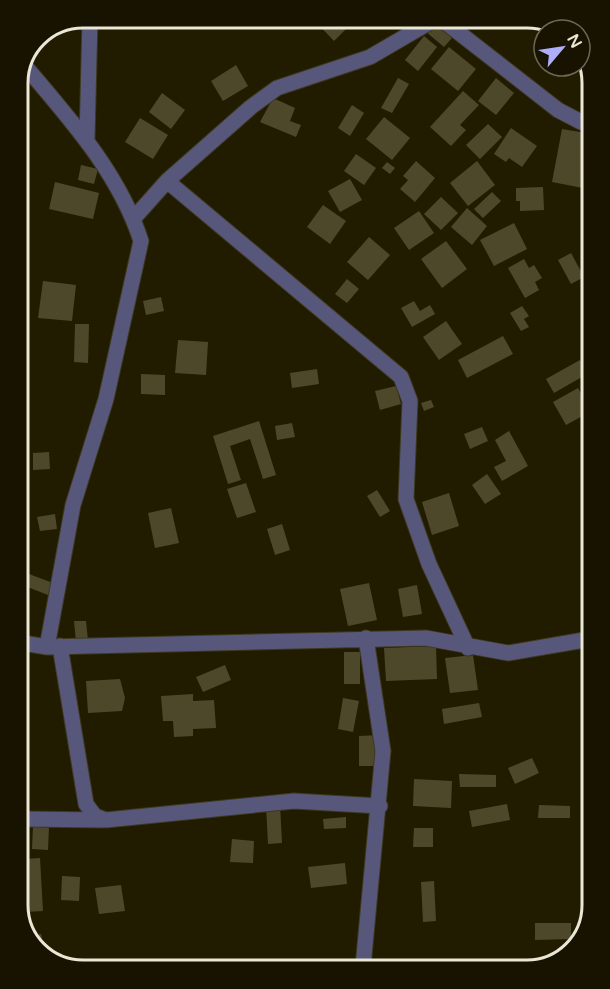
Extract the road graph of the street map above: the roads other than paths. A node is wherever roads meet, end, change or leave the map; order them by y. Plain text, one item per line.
1 (90, 28) edge
2 (420, 29) edge
3 (453, 29) edge
4 (30, 73) edge
5 (582, 121) edge
6 (87, 139) junction
7 (167, 181) junction
8 (134, 218) junction
9 (366, 638) junction
10 (582, 640) edge
11 (28, 644) edge
12 (54, 647) junction
13 (468, 648) junction
14 (380, 806) junction
15 (28, 819) edge
16 (106, 820) junction
17 (364, 960) edge

1 - 6 street
2 - 7 street
3 - 5 street
4 - 6 street
6 - 8 street
7 - 8 street
7 - 13 street
8 - 12 street
9 - 12 street
9 - 13 street
9 - 14 street
10 - 13 street
11 - 12 street
12 - 16 street
14 - 16 street
14 - 17 street
15 - 16 street

